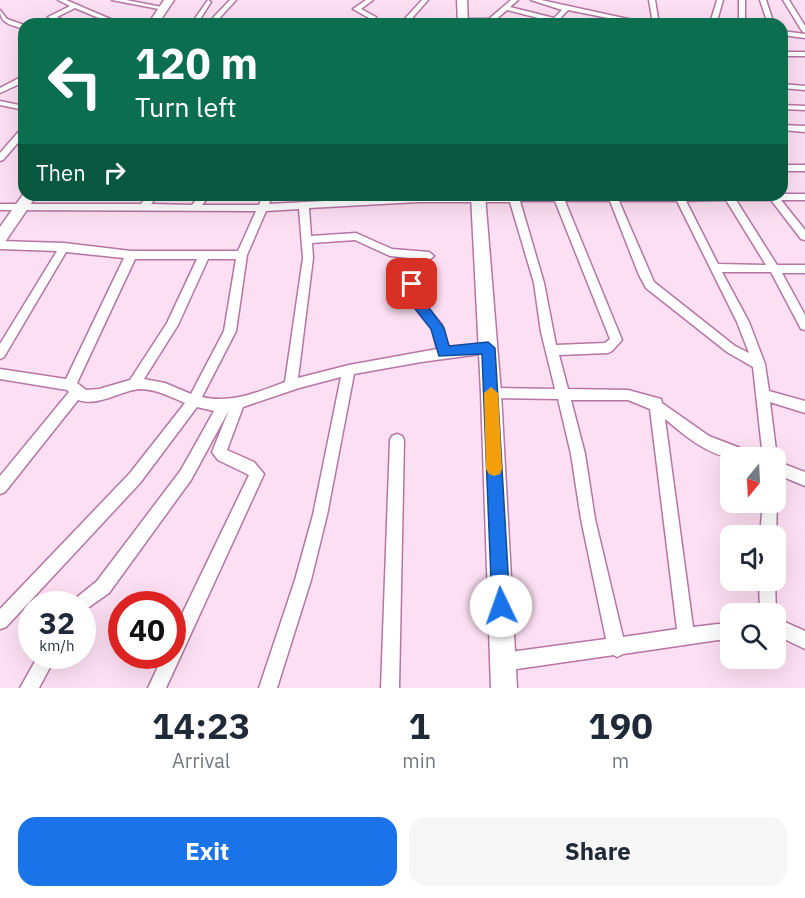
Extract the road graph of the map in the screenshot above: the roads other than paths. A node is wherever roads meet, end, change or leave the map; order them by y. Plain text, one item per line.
1 (62, 0) edge
2 (115, 0) edge
3 (233, 0) edge
4 (370, 0) edge
5 (425, 0) edge
6 (462, 0) edge
7 (514, 0) edge
8 (534, 0) edge
9 (569, 0) edge
10 (652, 0) edge
11 (720, 0) edge
12 (742, 0) edge
13 (763, 0) edge
14 (786, 0) edge
15 (208, 2) dead end
16 (166, 4) edge
17 (75, 6) junction
18 (563, 7) junction
19 (505, 8) junction
20 (0, 12) edge
21 (54, 18) edge
22 (104, 18) edge
23 (157, 18) edge
24 (198, 18) edge
25 (216, 18) edge
26 (372, 18) edge
27 (408, 18) edge
28 (463, 18) edge
29 (494, 18) edge
30 (539, 18) edge
31 (556, 18) edge
32 (618, 18) edge
33 (655, 18) edge
34 (715, 18) edge
35 (742, 18) edge
36 (769, 18) edge
37 (18, 25) edge
38 (805, 31) edge
39 (788, 34) edge
40 (805, 36) edge
41 (788, 54) edge
42 (805, 54) edge
43 (18, 82) edge
44 (788, 87) edge
45 (805, 88) edge
46 (0, 91) edge
47 (0, 104) edge
48 (18, 107) edge
49 (788, 107) edge
50 (805, 108) edge
51 (788, 128) edge
52 (805, 129) edge
53 (18, 138) edge
54 (0, 158) edge
55 (788, 168) edge
56 (805, 168) edge
57 (788, 197) edge
58 (805, 197) edge
59 (23, 201) edge
60 (26, 201) edge
61 (37, 201) edge
62 (91, 201) edge
63 (148, 201) edge
64 (200, 201) edge
65 (264, 201) edge
66 (326, 201) edge
67 (479, 201) edge
68 (515, 201) edge
69 (560, 201) edge
70 (615, 201) edge
71 (687, 201) edge
72 (732, 201) edge
73 (777, 201) edge
74 (304, 204) junction
75 (88, 206) junction
76 (0, 207) edge
77 (143, 208) junction
78 (194, 208) junction
79 (260, 208) junction
80 (805, 237) edge
81 (0, 238) edge
82 (309, 240) junction
83 (0, 245) edge
84 (64, 247) junction
85 (131, 255) junction
86 (242, 255) junction
87 (429, 256) dead end
88 (203, 257) junction
89 (715, 268) junction
90 (805, 269) edge
91 (775, 270) junction
92 (412, 284) dead end
93 (805, 326) edge
94 (488, 348) junction
95 (551, 350) junction
96 (444, 352) junction
97 (0, 354) edge
98 (759, 364) junction
99 (349, 370) junction
100 (0, 374) edge
101 (134, 384) junction
102 (291, 385) junction
103 (73, 389) junction
104 (491, 393) junction
105 (562, 394) junction
106 (763, 395) junction
107 (193, 403) junction
108 (656, 403) junction
109 (231, 404) junction
110 (805, 407) edge
111 (397, 440) dead end
112 (722, 447) edge
113 (769, 447) edge
114 (786, 472) edge
115 (805, 479) edge
116 (0, 487) edge
117 (96, 593) edge
118 (0, 621) edge
119 (186, 625) edge
120 (786, 631) edge
121 (720, 634) edge
122 (686, 637) junction
123 (805, 640) edge
124 (616, 648) junction
125 (503, 662) junction
126 (39, 669) edge
127 (166, 669) edge
128 (29, 688) edge
129 (157, 688) edge
130 (268, 688) edge
131 (390, 688) edge
132 (504, 688) edge

1 - 17 street
2 - 16 street
3 - 25 street
4 - 26 street
5 - 27 street
6 - 28 street
7 - 19 street
8 - 18 street
9 - 18 street
10 - 33 street
11 - 34 street
12 - 35 street
13 - 36 street
14 - 38 street
15 - 24 street
16 - 23 street
17 - 21 street
17 - 22 street
18 - 31 street
18 - 32 street
19 - 29 street
19 - 30 street
20 - 37 street
39 - 40 street
41 - 42 street
43 - 46 street
44 - 45 street
47 - 48 street
49 - 50 street
51 - 52 street
53 - 54 street
55 - 56 street
57 - 58 street
59 - 76 street
60 - 81 street
61 - 75 street
62 - 75 street
63 - 77 street
64 - 78 street
65 - 79 street
66 - 74 street
67 - 94 street
68 - 95 street
69 - 95 street
70 - 98 street
71 - 89 street
72 - 91 street
73 - 80 street
74 - 79 street
74 - 82 street
75 - 77 street
77 - 78 street
78 - 79 street
79 - 86 street
82 - 87 street
82 - 102 street
83 - 84 street
84 - 85 street
84 - 97 street
85 - 88 street
85 - 103 street
86 - 88 street
86 - 107 street
88 - 101 street
89 - 91 street
89 - 98 street
90 - 91 street
91 - 93 street
92 - 96 street
94 - 96 street
94 - 104 street
95 - 105 street
96 - 99 street
98 - 106 street
99 - 102 street
99 - 130 street
100 - 103 street
101 - 103 street
101 - 107 street
102 - 109 street
103 - 116 street
104 - 105 street
104 - 125 street
105 - 108 street
105 - 124 street
106 - 110 street
106 - 113 street
107 - 109 street
107 - 118 street
108 - 112 street
108 - 122 street
109 - 117 street
109 - 119 street
111 - 131 street
114 - 115 street
120 - 123 street
121 - 122 street
122 - 124 street
124 - 125 street
125 - 132 street
126 - 128 street
127 - 129 street

